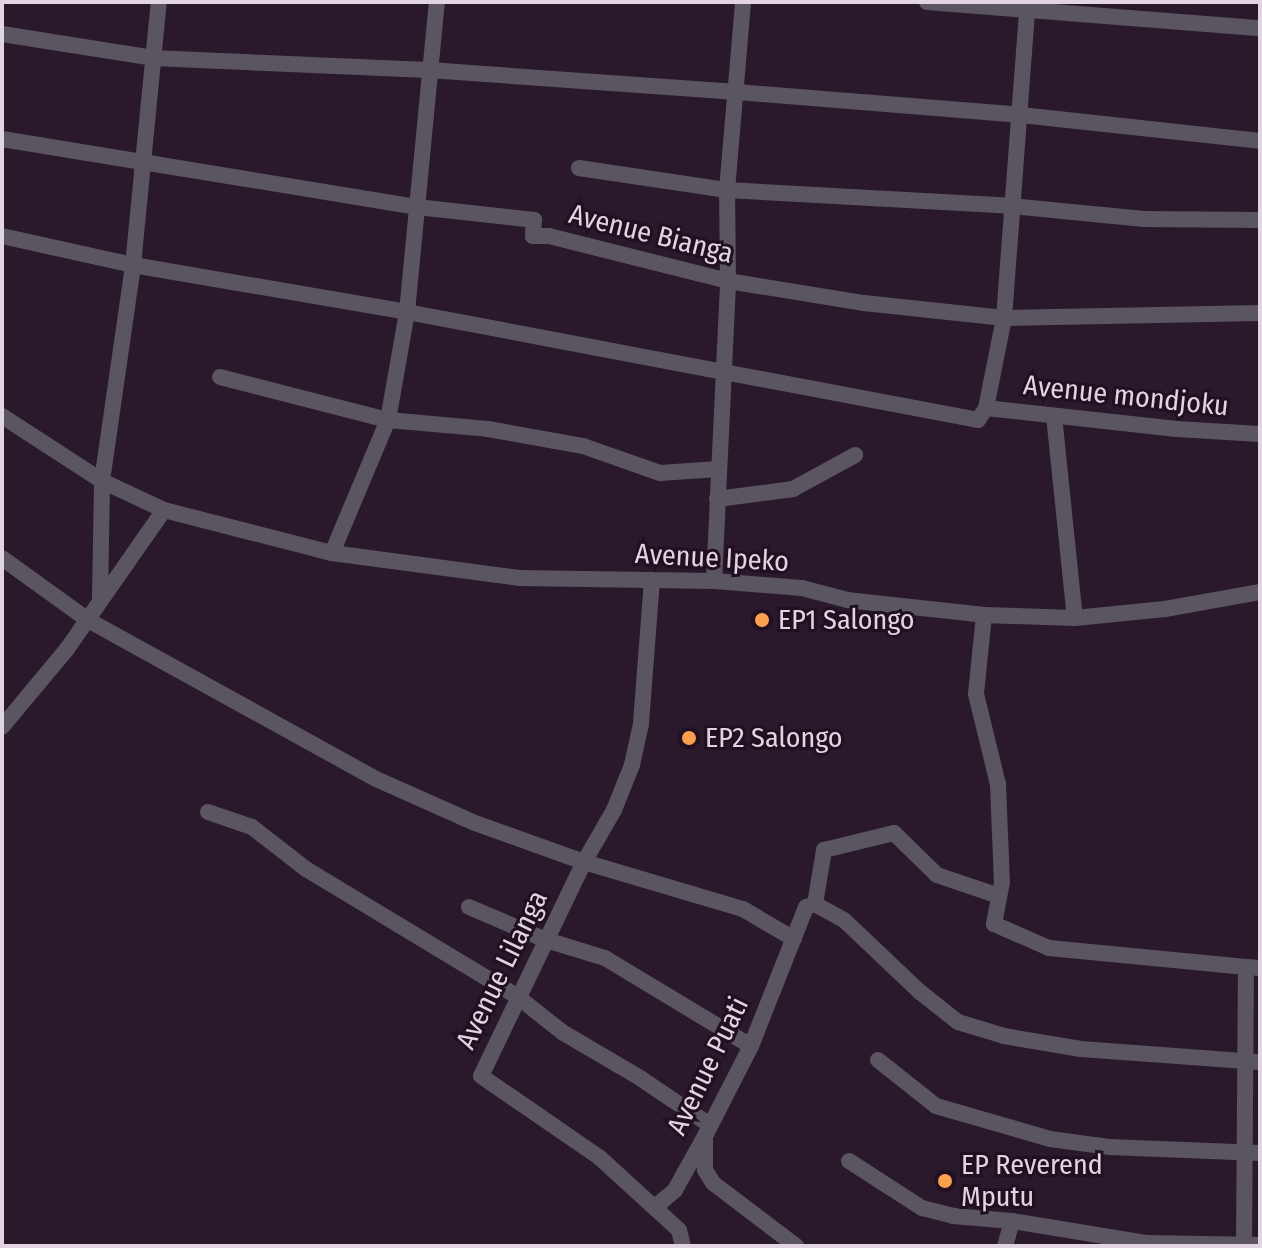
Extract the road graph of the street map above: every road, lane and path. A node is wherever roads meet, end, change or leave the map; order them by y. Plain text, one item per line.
1 (159, 2) edge
2 (437, 2) edge
3 (743, 2) edge
4 (927, 2) edge
5 (1027, 5) edge
6 (1260, 28) edge
7 (2, 34) edge
8 (153, 58) junction
9 (429, 70) junction
10 (737, 92) junction
11 (1021, 115) junction
12 (2, 139) edge
13 (1260, 141) edge
14 (144, 164) junction
15 (579, 168) dead end
16 (727, 190) junction
17 (1011, 206) junction
18 (417, 207) junction
19 (1260, 220) edge
20 (2, 236) edge
21 (133, 265) junction
22 (728, 281) junction
23 (407, 312) junction
24 (1260, 313) edge
25 (1004, 318) junction
26 (723, 372) junction
27 (220, 377) dead end
28 (986, 408) junction
29 (2, 416) edge
30 (1054, 416) junction
31 (388, 420) junction
32 (1260, 434) edge
33 (855, 455) dead end
34 (719, 469) junction
35 (102, 481) junction
36 (717, 499) junction
37 (164, 510) junction
38 (332, 553) junction
39 (2, 558) edge
40 (652, 580) junction
41 (714, 581) junction
42 (1260, 592) edge
43 (100, 599) junction
44 (984, 615) junction
45 (1075, 618) junction
46 (88, 620) junction
47 (2, 727) edge
48 (208, 812) dead end
49 (584, 862) junction
50 (999, 896) junction
51 (815, 904) junction
52 (469, 907) dead end
53 (794, 939) junction
54 (546, 940) junction
55 (1253, 967) edge
56 (518, 997) junction
57 (751, 1046) junction
58 (878, 1060) dead end
59 (1252, 1062) edge
60 (708, 1130) junction
61 (1252, 1154) edge
62 (849, 1161) dead end
63 (655, 1207) junction
64 (1012, 1221) junction
65 (681, 1238) edge
66 (1063, 1239) edge
67 (1147, 1244) edge
68 (1260, 1245) edge
69 (669, 1246) edge
70 (796, 1246) edge
71 (1005, 1246) edge
72 (1244, 1246) edge

1 - 8 street
2 - 9 street
3 - 10 street
4 - 5 street
5 - 6 street
5 - 11 street
7 - 8 street
8 - 9 street
8 - 14 street
9 - 10 street
9 - 18 street
10 - 11 street
10 - 16 street
11 - 13 street
11 - 17 street
12 - 14 street, Avenue Bianga
14 - 18 street, Avenue Bianga
14 - 21 street
15 - 16 street
16 - 17 street
16 - 22 street
17 - 19 street
17 - 25 street
18 - 22 street, Avenue Bianga
18 - 23 street
20 - 21 street
21 - 23 street
21 - 35 street
22 - 25 street, Avenue Bianga
22 - 26 street
23 - 26 street
23 - 31 street
24 - 25 street, Avenue Bianga
25 - 28 street
26 - 28 street
26 - 34 street
27 - 31 street
28 - 30 street, Avenue mondjoku
29 - 35 street, Avenue Ipeko
30 - 32 street, Avenue mondjoku
30 - 45 street
31 - 34 street
31 - 38 street
33 - 36 street
34 - 36 street
35 - 37 street, Avenue Ipeko
35 - 43 street
36 - 41 street
37 - 38 street, Avenue Ipeko
37 - 43 street
38 - 40 street, Avenue Ipeko
39 - 46 street
40 - 41 street, Avenue Ipeko
40 - 49 street, Avenue Lilanga
41 - 44 street, Avenue Ipeko
42 - 45 street, Avenue Ipeko
43 - 46 street
44 - 45 street, Avenue Ipeko
44 - 50 street
46 - 47 street
46 - 49 street
48 - 56 street
49 - 53 street
49 - 54 street, Avenue Lilanga
50 - 51 street
50 - 55 street
51 - 53 street, Avenue Puati
51 - 59 street
52 - 54 street
53 - 57 street, Avenue Puati
54 - 56 street, Avenue Lilanga
54 - 57 street
55 - 59 street
56 - 60 street
56 - 63 street, Avenue Lilanga
57 - 60 street, Avenue Puati
58 - 61 street
59 - 61 street
60 - 63 street, Avenue Puati
60 - 70 street
61 - 72 street
62 - 64 street
63 - 65 street, Avenue Lilanga
64 - 66 street
64 - 71 street
65 - 69 street
66 - 67 street
67 - 72 street
68 - 72 street

